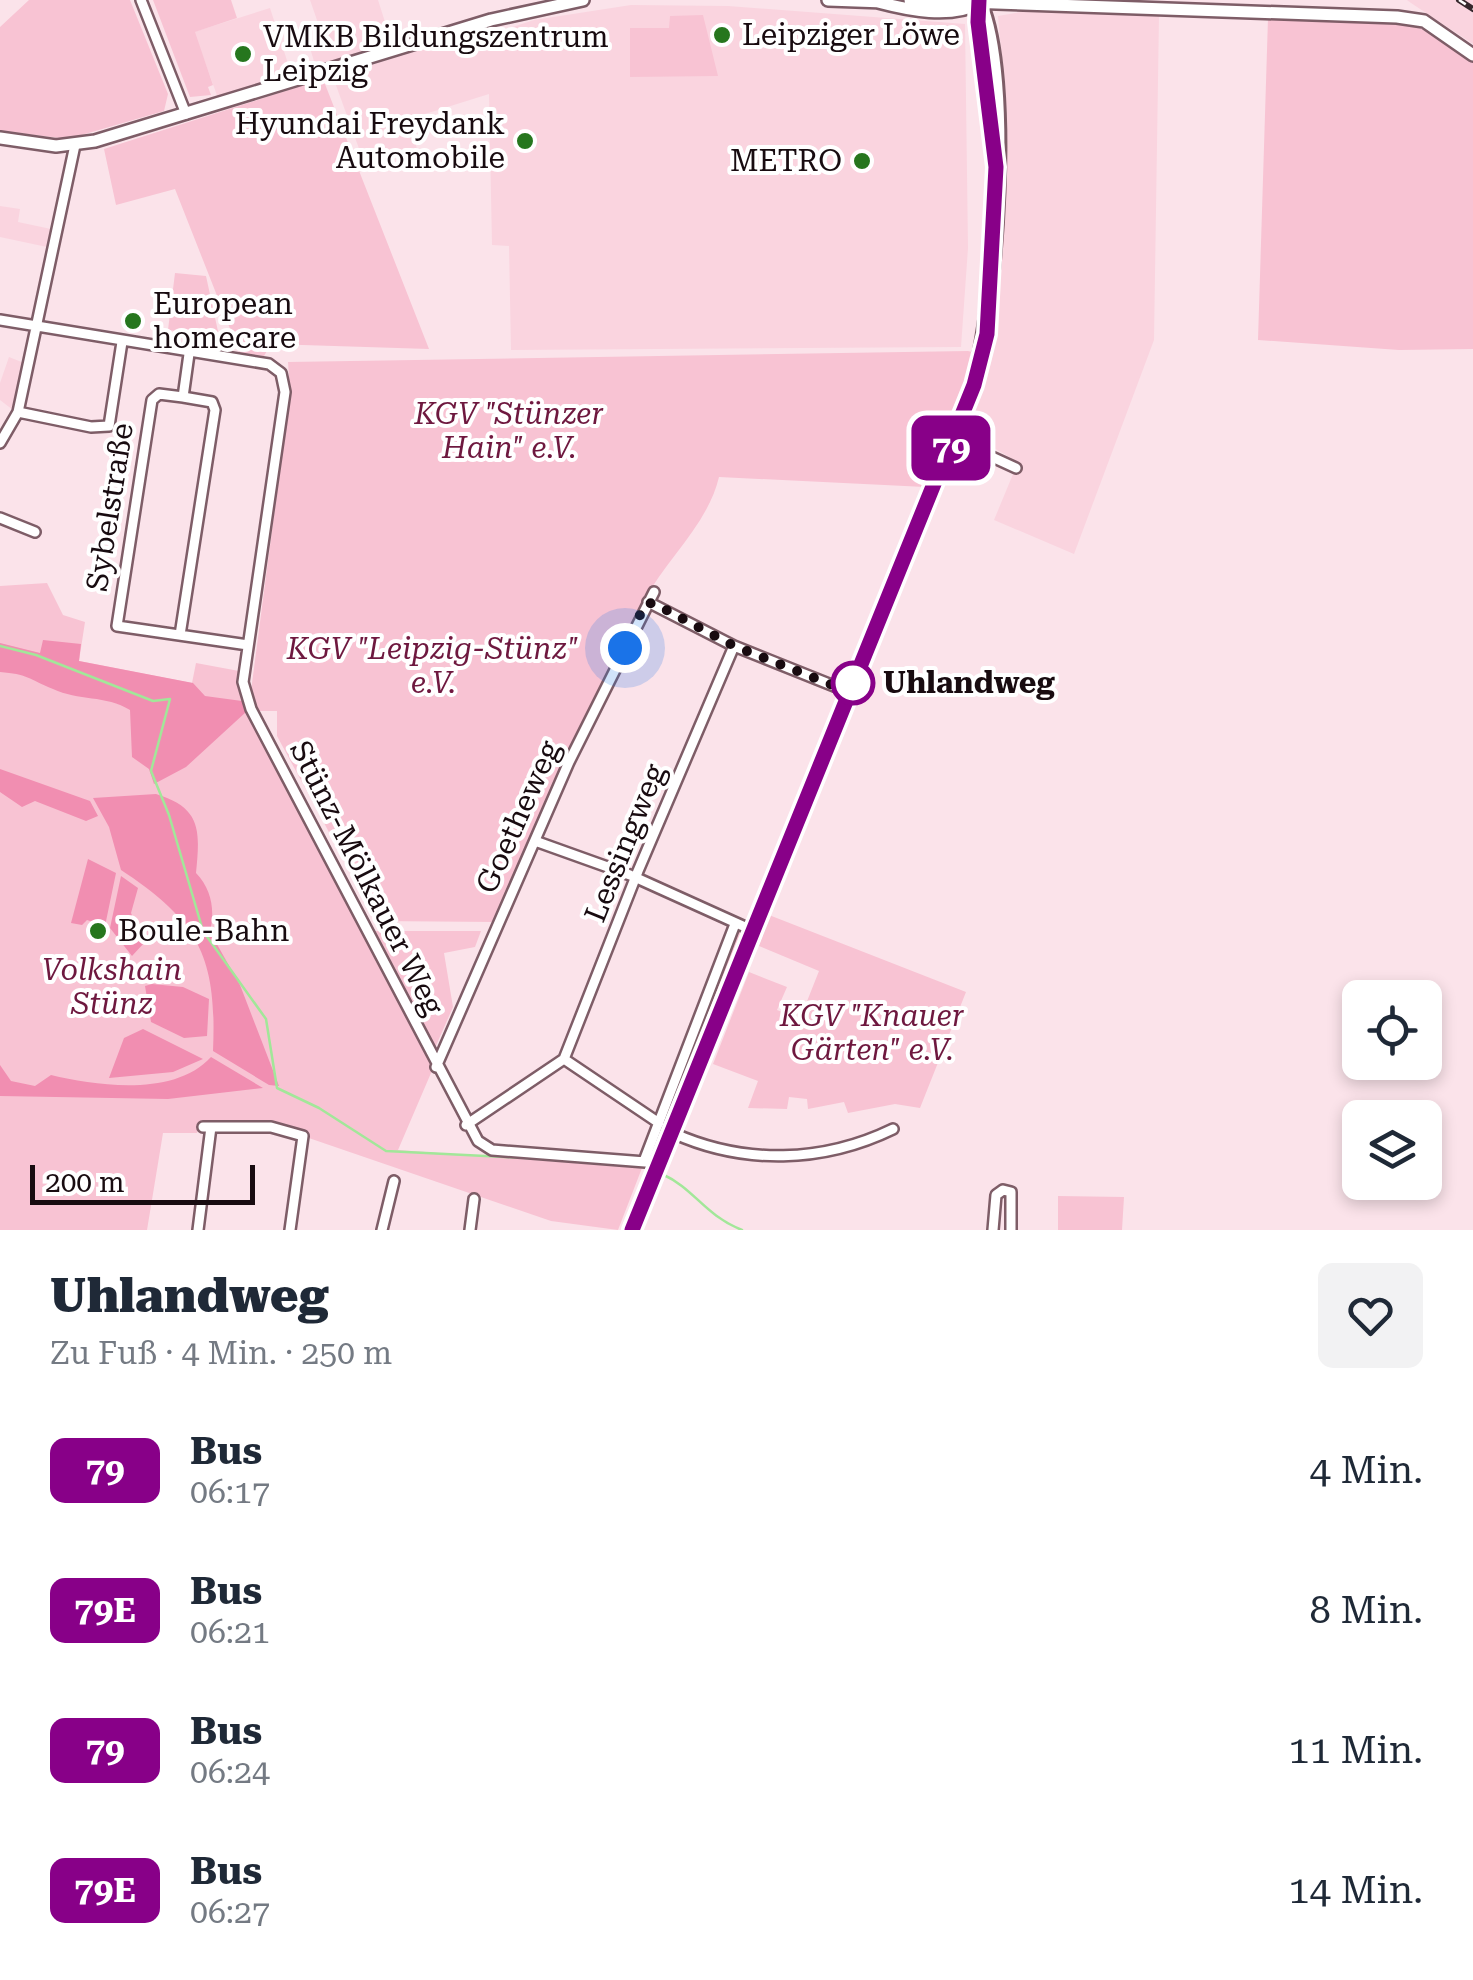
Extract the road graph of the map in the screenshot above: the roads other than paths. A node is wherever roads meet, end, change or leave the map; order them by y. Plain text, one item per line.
1 (141, 0) edge
2 (583, 0) edge
3 (828, 0) edge
4 (909, 0) edge
5 (878, 2) edge
6 (979, 2) edge
7 (1473, 55) edge
8 (186, 114) junction
9 (0, 138) edge
10 (75, 145) junction
11 (0, 320) edge
12 (36, 328) junction
13 (122, 342) junction
14 (189, 354) junction
15 (184, 397) junction
16 (18, 412) junction
17 (955, 440) junction
18 (0, 443) edge
19 (1016, 468) dead end
20 (0, 518) edge
21 (36, 532) dead end
22 (654, 592) dead end
23 (648, 602) junction
24 (180, 635) junction
25 (248, 644) junction
26 (734, 646) junction
27 (850, 692) junction
28 (535, 840) junction
29 (637, 880) junction
30 (736, 924) junction
31 (754, 931) junction
32 (564, 1059) junction
33 (436, 1068) junction
34 (660, 1124) junction
35 (466, 1125) junction
36 (893, 1129) dead end
37 (673, 1134) junction
38 (651, 1162) junction
39 (394, 1180) dead end
40 (474, 1199) dead end
41 (198, 1230) edge
42 (290, 1230) edge
43 (382, 1230) edge
44 (470, 1230) edge
45 (632, 1230) edge
46 (993, 1230) edge
47 (1011, 1230) edge

1 - 8 street
2 - 8 street
3 - 5 street
4 - 5 street
4 - 6 street
5 - 6 street
6 - 7 street
6 - 17 main road
8 - 10 street
9 - 10 street
10 - 12 street
11 - 12 street
12 - 13 street
12 - 16 street
13 - 14 street
13 - 16 street
14 - 15 street
14 - 25 street, Stünz-Mölkauer Weg
15 - 24 street
15 - 24 street, Sybelstraße
16 - 18 street
17 - 19 street
17 - 27 main road
20 - 21 street
22 - 23 street, Goetheweg
23 - 26 street
23 - 28 street, Goetheweg
24 - 25 street
25 - 33 street, Stünz-Mölkauer Weg
26 - 27 street
26 - 29 street, Lessingweg
27 - 31 main road
28 - 29 street
28 - 33 street, Goetheweg
29 - 30 street
29 - 32 street, Lessingweg
30 - 31 street
30 - 34 street
31 - 37 main road
32 - 34 street
32 - 35 street
33 - 35 street, Stünz-Mölkauer Weg
34 - 38 street
35 - 38 street
36 - 37 street
37 - 38 main road
38 - 45 main road
39 - 43 street
40 - 44 street
41 - 42 street
46 - 47 street

